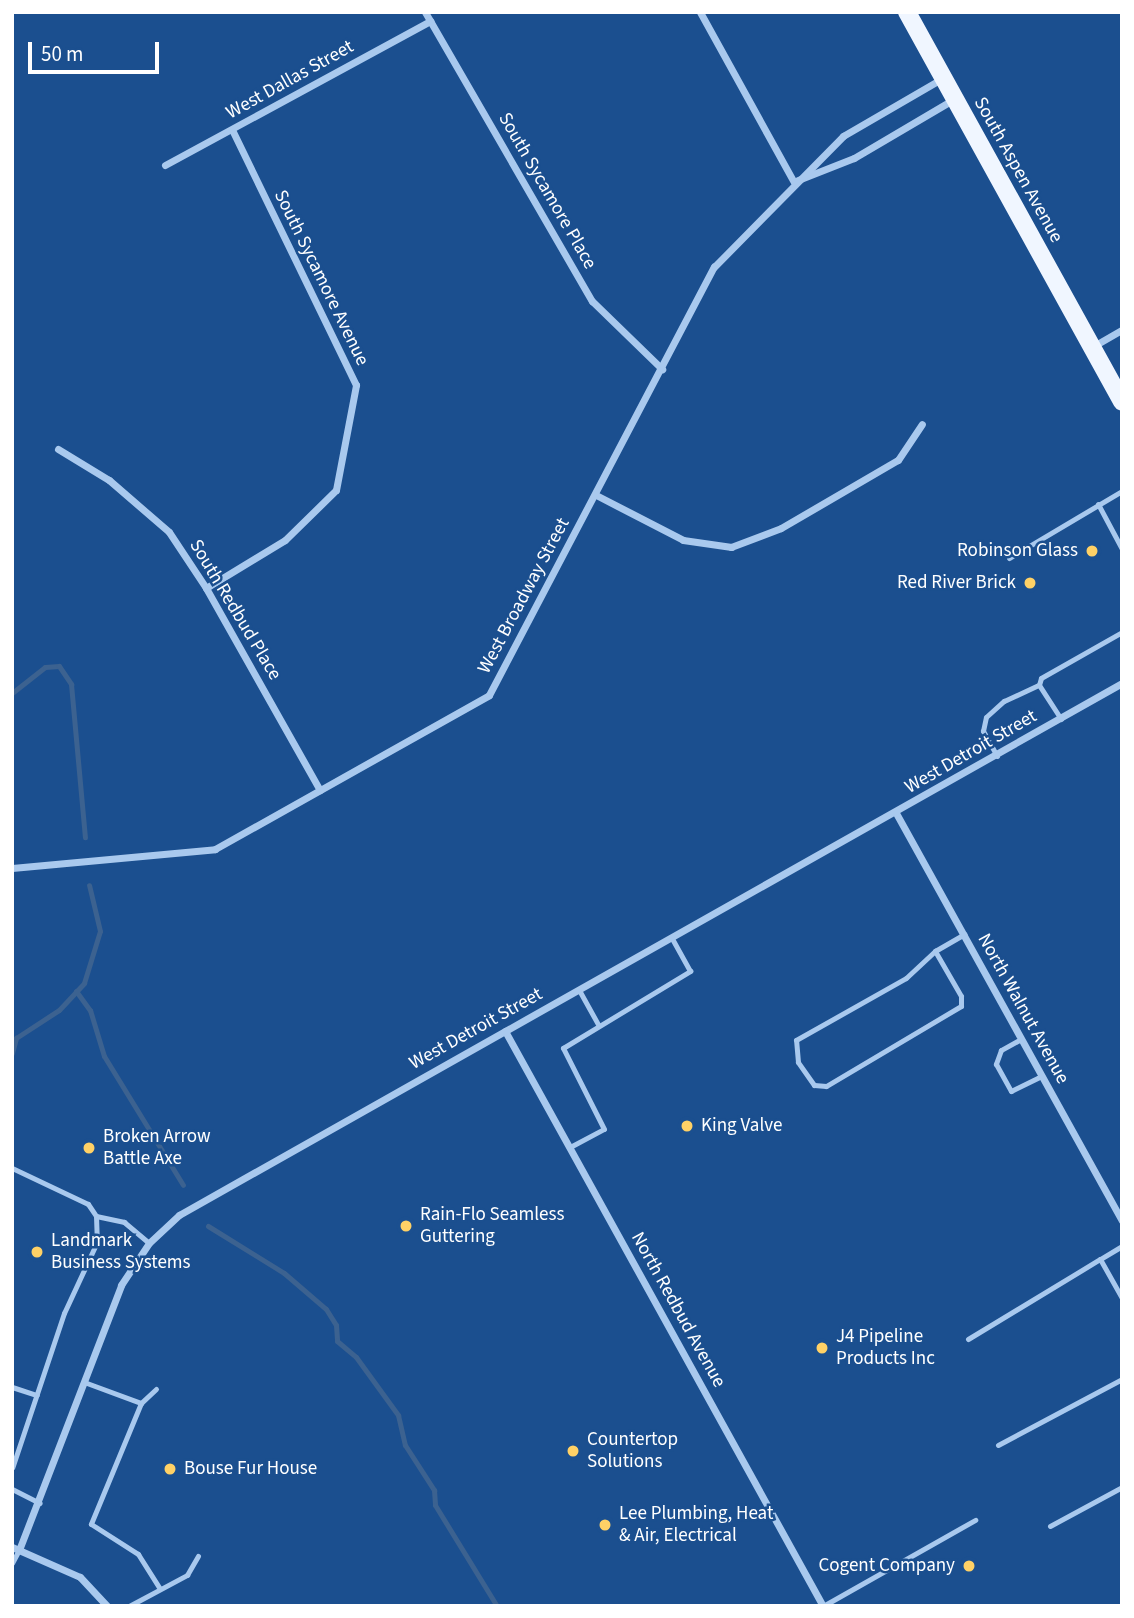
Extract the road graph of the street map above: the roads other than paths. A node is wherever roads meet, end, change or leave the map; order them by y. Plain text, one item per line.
1 (425, 12) edge
2 (700, 12) edge
3 (907, 12) edge
4 (430, 21) junction
5 (943, 78) junction
6 (954, 99) junction
7 (232, 130) junction
8 (165, 165) dead end
9 (794, 182) junction
10 (1122, 330) edge
11 (1091, 348) junction
12 (663, 369) junction
13 (1122, 402) edge
14 (922, 425) dead end
15 (58, 449) dead end
16 (1122, 491) edge
17 (596, 495) junction
18 (1098, 504) junction
19 (1122, 549) edge
20 (1009, 558) dead end
21 (206, 588) junction
22 (1122, 632) edge
23 (1122, 682) edge
24 (1039, 685) junction
25 (1061, 719) junction
26 (997, 755) junction
27 (320, 790) junction
28 (896, 813) junction
29 (12, 868) edge
30 (964, 934) junction
31 (672, 938) junction
32 (935, 951) junction
33 (579, 990) junction
34 (597, 1024) junction
35 (505, 1031) junction
36 (1021, 1039) junction
37 (1042, 1076) junction
38 (570, 1147) junction
39 (12, 1168) edge
40 (96, 1216) junction
41 (1122, 1221) edge
42 (149, 1243) junction
43 (1122, 1246) edge
44 (1100, 1259) junction
45 (1122, 1298) edge
46 (968, 1339) dead end
47 (1122, 1379) edge
48 (84, 1382) junction
49 (12, 1387) edge
50 (156, 1389) dead end
51 (37, 1395) junction
52 (141, 1403) junction
53 (998, 1445) dead end
54 (12, 1468) edge
55 (1122, 1486) edge
56 (12, 1489) edge
57 (40, 1504) junction
58 (975, 1520) dead end
59 (1050, 1526) dead end
60 (16, 1549) edge
61 (198, 1556) dead end
62 (12, 1563) edge
63 (160, 1589) junction
64 (107, 1606) edge
65 (129, 1606) edge
66 (823, 1606) edge

1 - 4 street, South Sycamore Place
2 - 9 street
3 - 5 main road, South Aspen Avenue
4 - 7 street, West Dallas Street
4 - 12 street, South Sycamore Place
5 - 6 main road, South Aspen Avenue
5 - 9 street, West Broadway Street
6 - 9 street, West Broadway Street
6 - 11 main road, South Aspen Avenue
7 - 8 street, West Dallas Street
7 - 21 street, South Sycamore Avenue
9 - 12 street, West Broadway Street
10 - 11 street
11 - 13 main road, South Aspen Avenue
12 - 17 street, West Broadway Street
14 - 17 street
15 - 21 street, South Redbud Place
16 - 18 lane
17 - 27 street, West Broadway Street
18 - 19 lane
18 - 20 lane
21 - 27 street, South Redbud Place
22 - 24 lane
23 - 25 street, West Detroit Street
24 - 25 lane
24 - 26 lane
25 - 26 street, West Detroit Street
26 - 28 street, West Detroit Street
27 - 29 street, West Broadway Street
28 - 30 street, North Walnut Avenue
28 - 31 street, West Detroit Street
30 - 32 lane
30 - 36 street, North Walnut Avenue
31 - 33 street, West Detroit Street
31 - 34 lane
32 - 32 lane
33 - 34 lane
33 - 35 street, West Detroit Street
34 - 38 lane
35 - 38 street, North Redbud Avenue
35 - 42 street, West Detroit Street
36 - 37 street, North Walnut Avenue
36 - 37 lane
37 - 41 street, North Walnut Avenue
38 - 66 street, North Redbud Avenue
39 - 40 lane
40 - 42 lane
40 - 51 lane
42 - 48 street, West Detroit Street
43 - 44 lane
44 - 45 lane
44 - 46 lane
47 - 53 lane
48 - 52 lane
48 - 57 street, West Detroit Street
49 - 51 lane
50 - 52 lane
51 - 54 lane
52 - 63 lane
55 - 59 lane
56 - 57 lane
57 - 60 street, West Detroit Street
58 - 66 lane
60 - 62 lane
60 - 64 street
61 - 63 lane
63 - 65 lane

